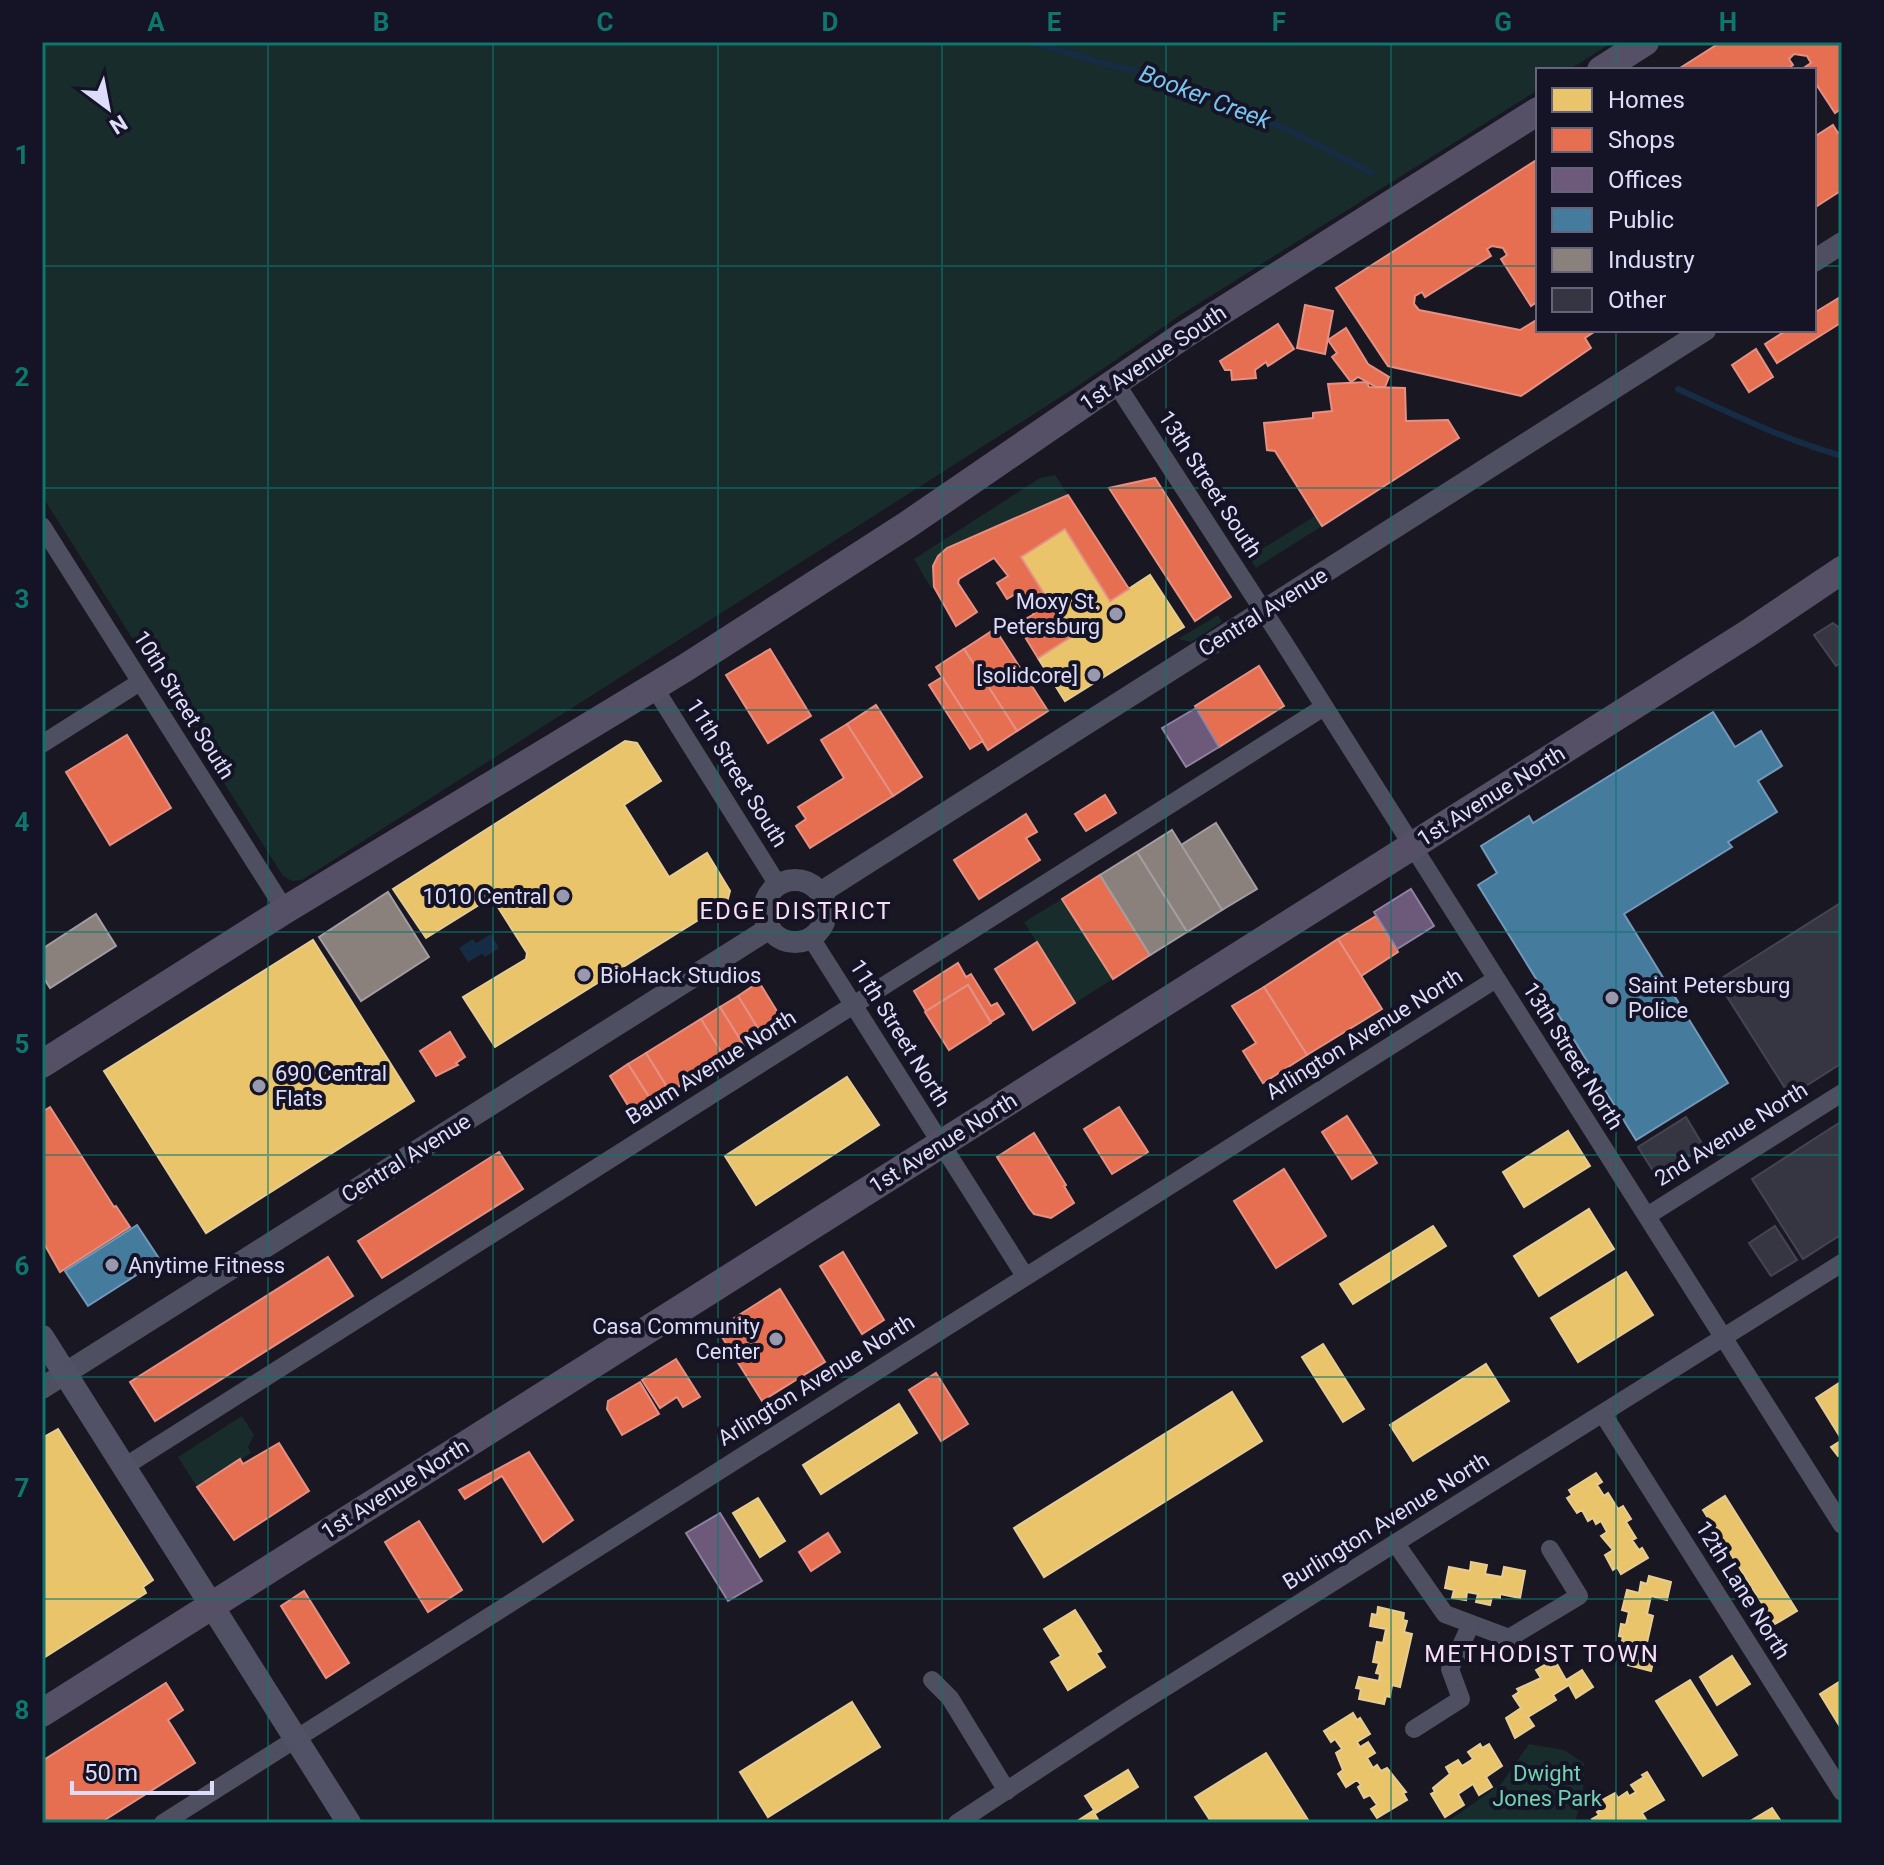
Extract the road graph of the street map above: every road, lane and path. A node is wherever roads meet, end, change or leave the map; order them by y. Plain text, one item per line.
1 (1645, 42) edge
2 (1604, 68) edge
3 (1536, 112) edge
4 (1842, 243) edge
5 (1816, 260) edge
6 (1702, 332) edge
7 (1115, 382) junction
8 (42, 526) edge
9 (1842, 570) edge
10 (1264, 612) junction
11 (140, 682) junction
12 (654, 687) junction
13 (1324, 707) junction
14 (42, 744) edge
15 (1412, 846) junction
16 (778, 885) junction
17 (820, 893) junction
18 (285, 910) junction
19 (770, 928) junction
20 (811, 938) junction
21 (1496, 979) junction
22 (854, 1005) junction
23 (42, 1064) edge
24 (1842, 1093) edge
25 (942, 1143) junction
26 (1647, 1216) junction
27 (1842, 1263) edge
28 (1025, 1276) junction
29 (42, 1337) edge
30 (1724, 1338) junction
31 (65, 1373) junction
32 (42, 1388) edge
33 (1603, 1414) junction
34 (124, 1467) junction
35 (1842, 1525) edge
36 (1396, 1544) junction
37 (1550, 1549) dead end
38 (212, 1605) junction
39 (1471, 1624) junction
40 (932, 1680) dead end
41 (42, 1713) edge
42 (1414, 1729) dead end
43 (296, 1739) junction
44 (1007, 1791) junction
45 (1842, 1792) edge
46 (163, 1823) edge
47 (349, 1823) edge
48 (957, 1823) edge

1 - 2 main road
3 - 7 main road, 1st Avenue South
4 - 5 street
6 - 10 street, Central Avenue
7 - 10 street, 13th Street South
7 - 12 main road, 1st Avenue South
8 - 11 street, 10th Street South
9 - 15 main road, 1st Avenue North
10 - 13 street, 13th Street North
10 - 17 street, Central Avenue
11 - 14 street
11 - 18 street, 10th Street South
12 - 16 street, 11th Street South
12 - 18 main road, 1st Avenue South
13 - 15 street, 13th Street North
13 - 22 street, Baum Avenue North
15 - 21 street, 13th Street North
15 - 25 main road, 1st Avenue North
16 - 17 street
16 - 19 street
17 - 20 street
18 - 23 main road, 1st Avenue South
19 - 20 street
19 - 31 street, Central Avenue
20 - 22 street, 11th Street North
21 - 26 street, 13th Street North
21 - 28 street, Arlington Avenue North
22 - 25 street, 11th Street North
22 - 34 street, Baum Avenue North
24 - 26 street, 2nd Avenue North
25 - 28 street, 11th Street North
25 - 38 main road, 1st Avenue North
26 - 30 street, 13th Street North
27 - 30 street, Burlington Avenue North
28 - 43 street, Arlington Avenue North
29 - 31 main road
30 - 33 street, Burlington Avenue North
30 - 35 street, 13th Street North
31 - 32 street, Central Avenue
31 - 34 main road
33 - 36 street, Burlington Avenue North
33 - 45 street, 12th Lane North
34 - 38 main road
36 - 39 street
36 - 44 street, Burlington Avenue North
37 - 39 street
38 - 41 main road, 1st Avenue North
38 - 43 main road
39 - 42 street
40 - 44 street
43 - 46 street, Arlington Avenue North
43 - 47 main road
44 - 48 street, Burlington Avenue North

